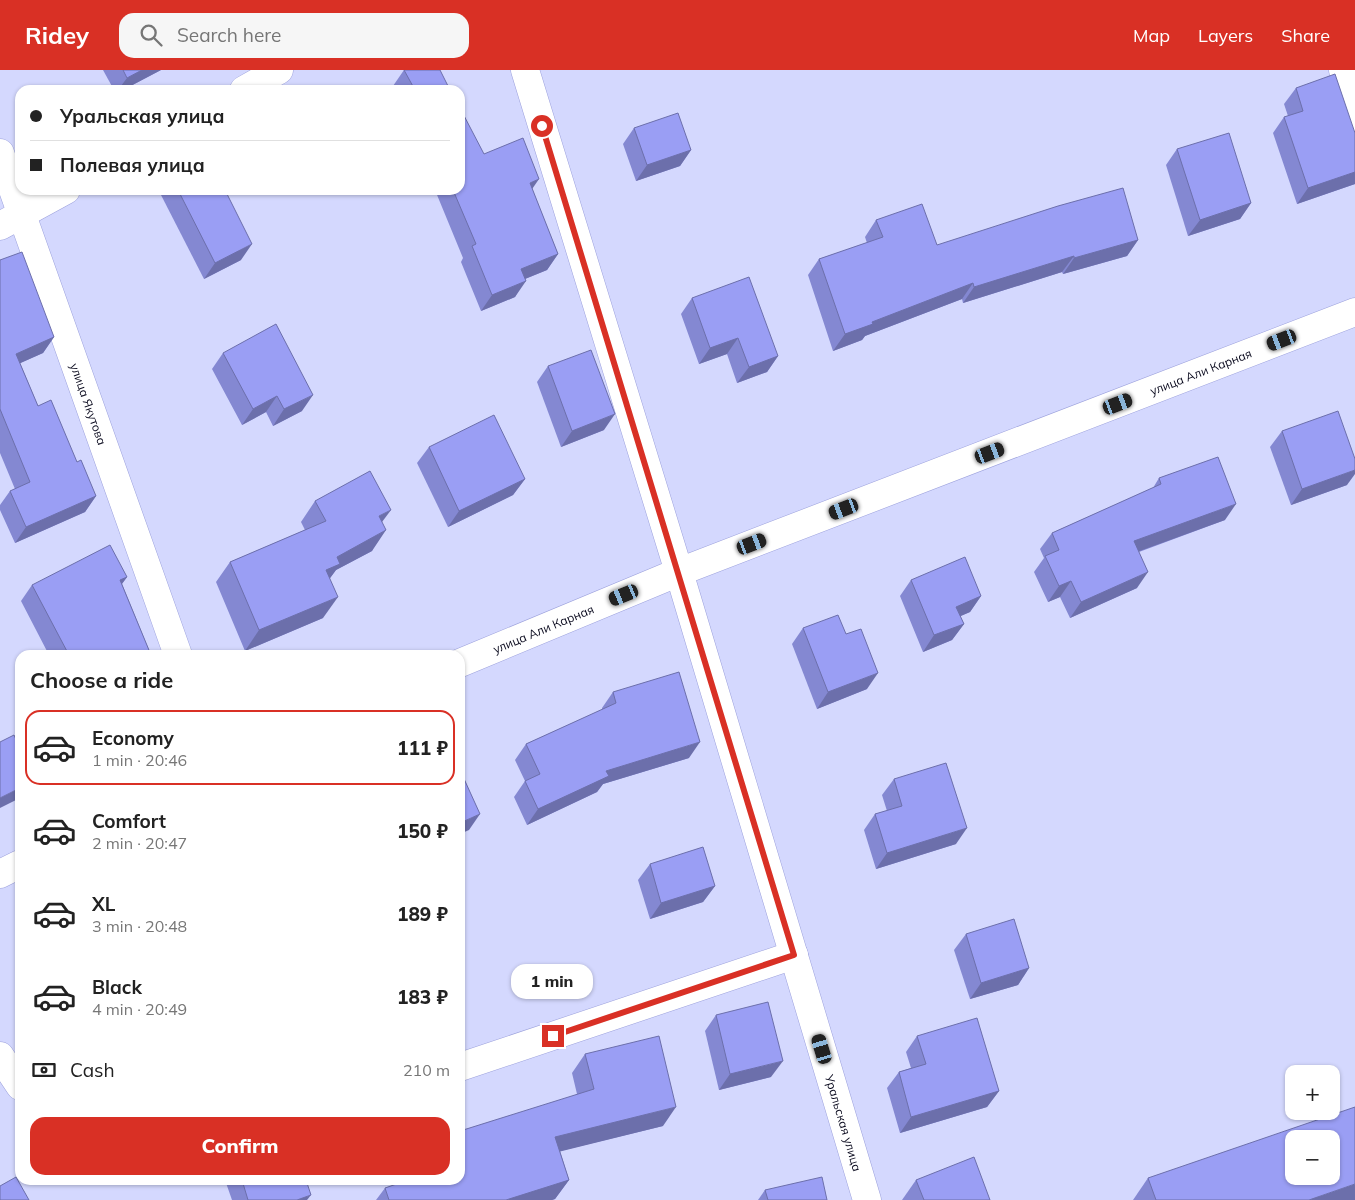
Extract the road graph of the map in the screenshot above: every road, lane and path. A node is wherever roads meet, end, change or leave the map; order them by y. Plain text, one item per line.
1 (279, 70) edge
2 (525, 70) edge
3 (1343, 70) edge
4 (253, 85) edge
5 (1355, 121) edge
6 (0, 153) edge
7 (57, 195) edge
8 (11, 220) edge
9 (1355, 312) edge
10 (679, 572) junction
11 (176, 650) edge
12 (465, 661) edge
13 (15, 866) edge
14 (0, 874) edge
15 (794, 955) junction
16 (0, 1056) edge
17 (465, 1065) edge
18 (15, 1078) edge
19 (868, 1200) edge

1 - 4 street
2 - 10 street, Уральская улица
3 - 5 street
6 - 8 street, улица Якутова
7 - 8 street
8 - 11 street, улица Якутова
9 - 10 street, улица Али Карная
10 - 12 street, улица Али Карная
10 - 15 street, Уральская улица
13 - 14 street
15 - 17 street
15 - 19 street, Уральская улица
16 - 18 street

